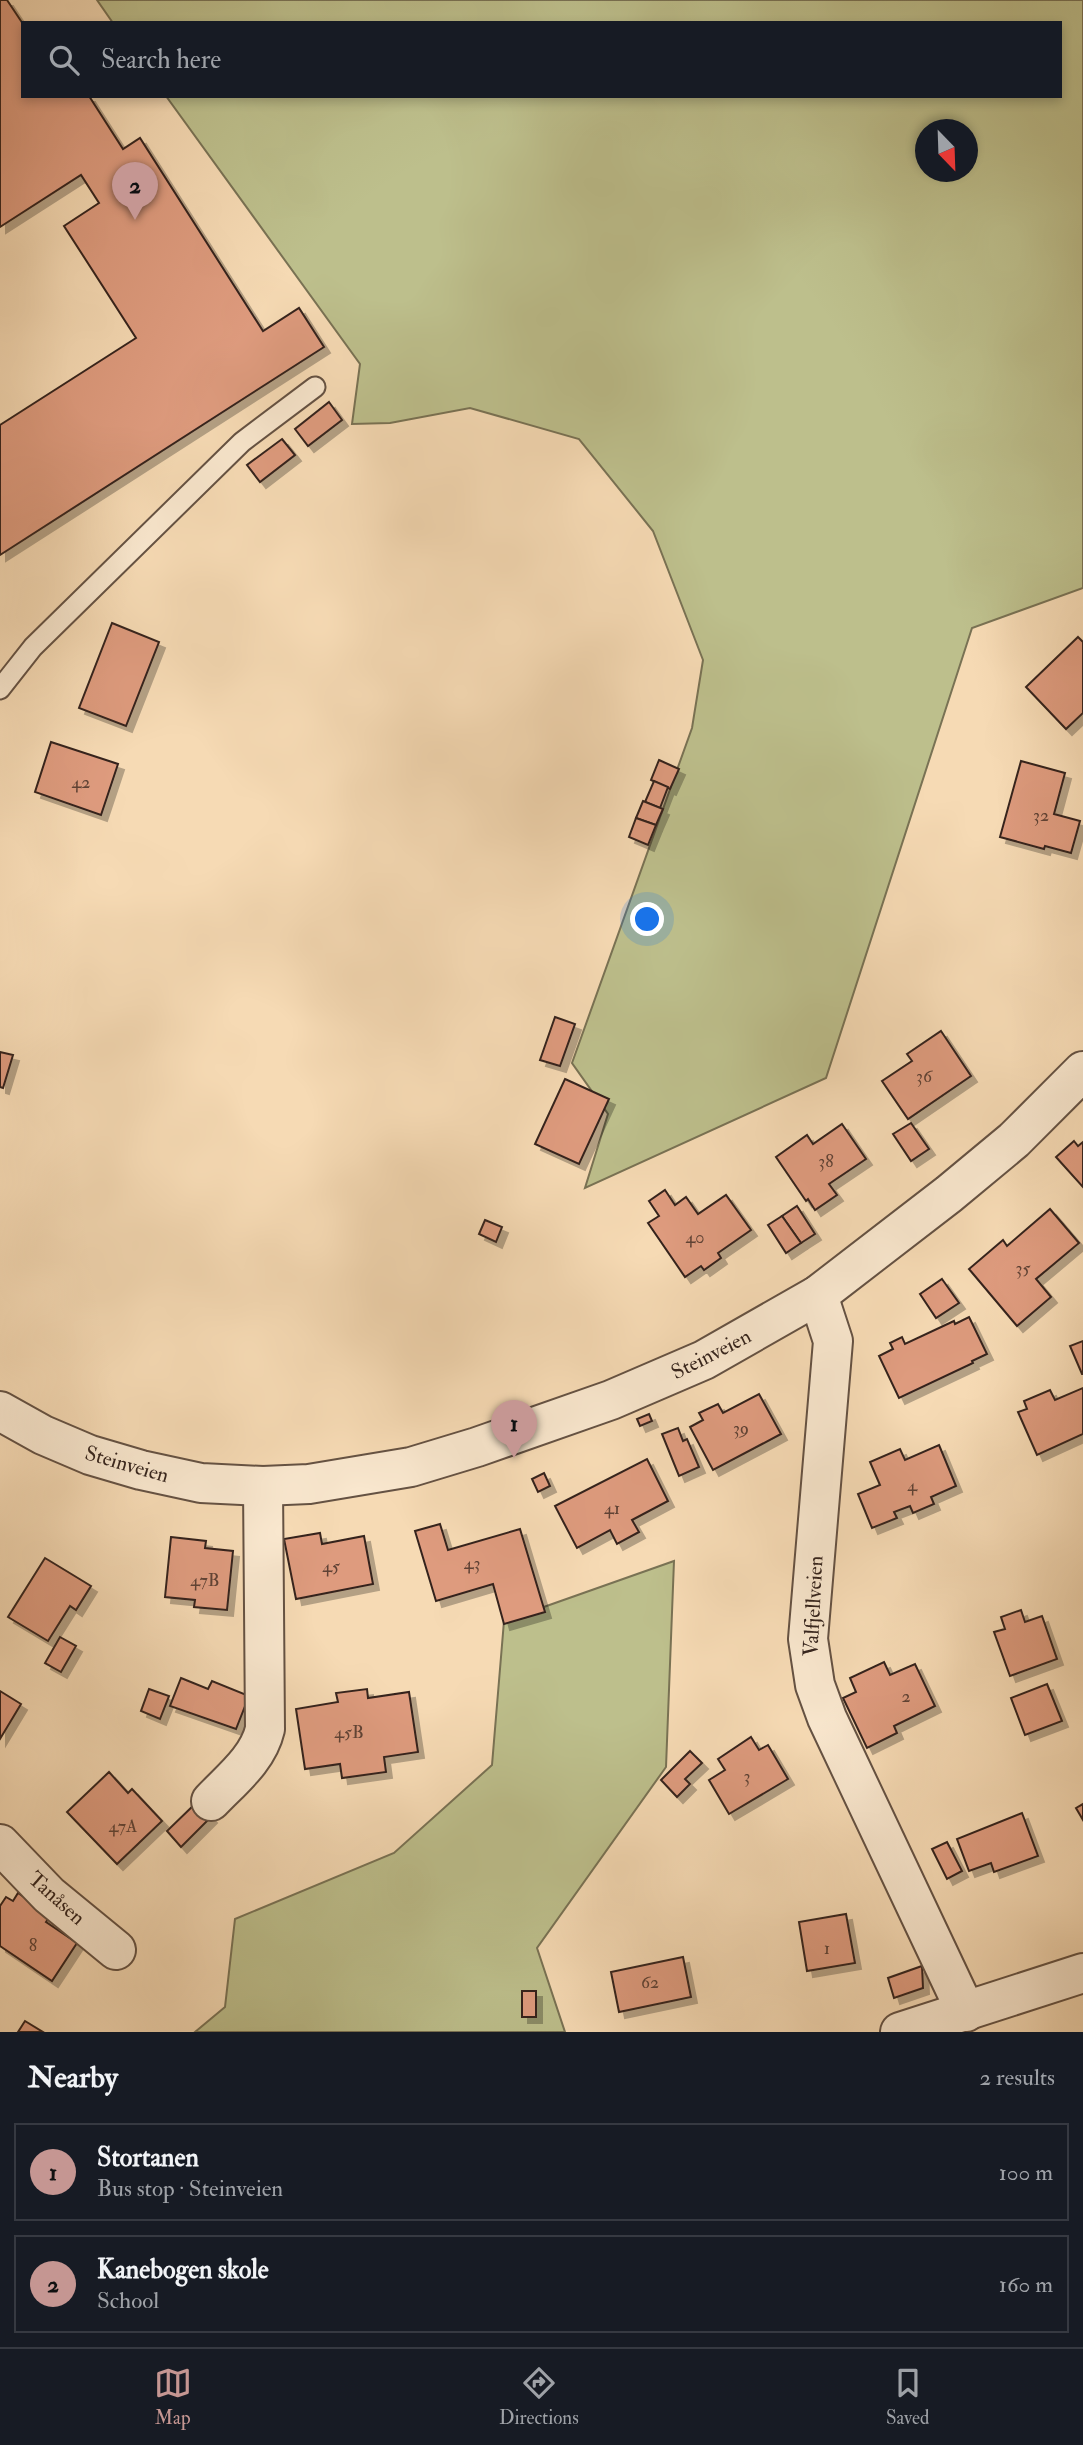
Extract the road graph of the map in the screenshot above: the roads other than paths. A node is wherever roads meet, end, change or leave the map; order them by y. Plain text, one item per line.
1 (315, 387) dead end
2 (0, 689) edge
3 (1083, 1070) edge
4 (818, 1295) junction
5 (0, 1411) edge
6 (263, 1486) junction
7 (211, 1801) dead end
8 (0, 1843) edge
9 (116, 1950) dead end
10 (1083, 1973) edge
11 (966, 2012) junction
12 (900, 2032) edge

1 - 2 lane
3 - 4 street, Steinveien
4 - 6 street, Steinveien
4 - 11 street, Valfjellveien
5 - 6 street, Steinveien
6 - 7 street
8 - 9 street, Tanåsen
10 - 11 street
11 - 12 street

